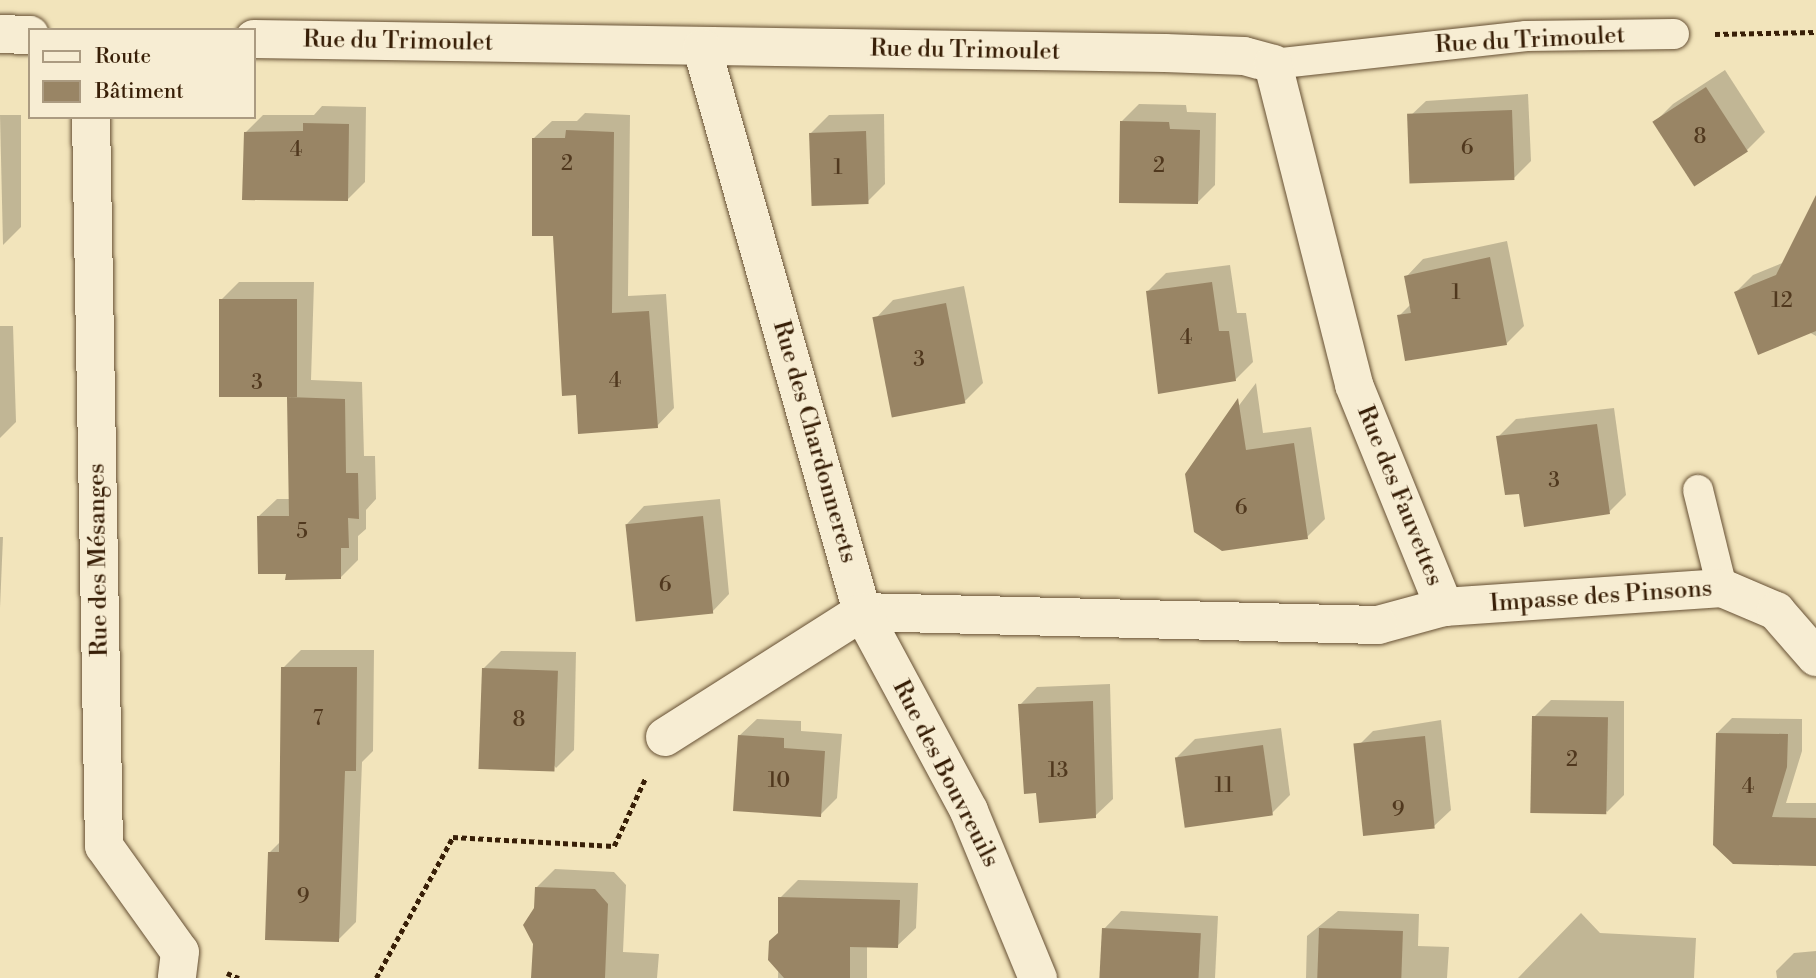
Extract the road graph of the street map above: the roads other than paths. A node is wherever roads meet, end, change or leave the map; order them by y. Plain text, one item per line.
1 (0, 34) edge
2 (1674, 34) road end
3 (28, 35) edge
4 (256, 39) edge
5 (702, 48) junction
6 (1273, 64) junction
7 (91, 119) edge
8 (1698, 490) dead end
9 (1722, 589) junction
10 (1444, 607) junction
11 (862, 612) junction
12 (1816, 657) edge
13 (665, 737) road end
14 (177, 978) edge
15 (1038, 978) edge

1 - 3 street
2 - 6 lane, Rue du Trimoulet
4 - 5 street, Rue du Trimoulet
5 - 6 street, Rue du Trimoulet
5 - 11 street, Rue des Chardonnerets
6 - 10 street, Rue des Fauvettes
7 - 14 street, Rue des Mésanges
8 - 9 lane
9 - 10 street, Impasse des Pinsons
9 - 12 street, Impasse des Pinsons
10 - 11 street, Rue des Fauvettes
11 - 13 street
11 - 15 street, Rue des Bouvreuils

